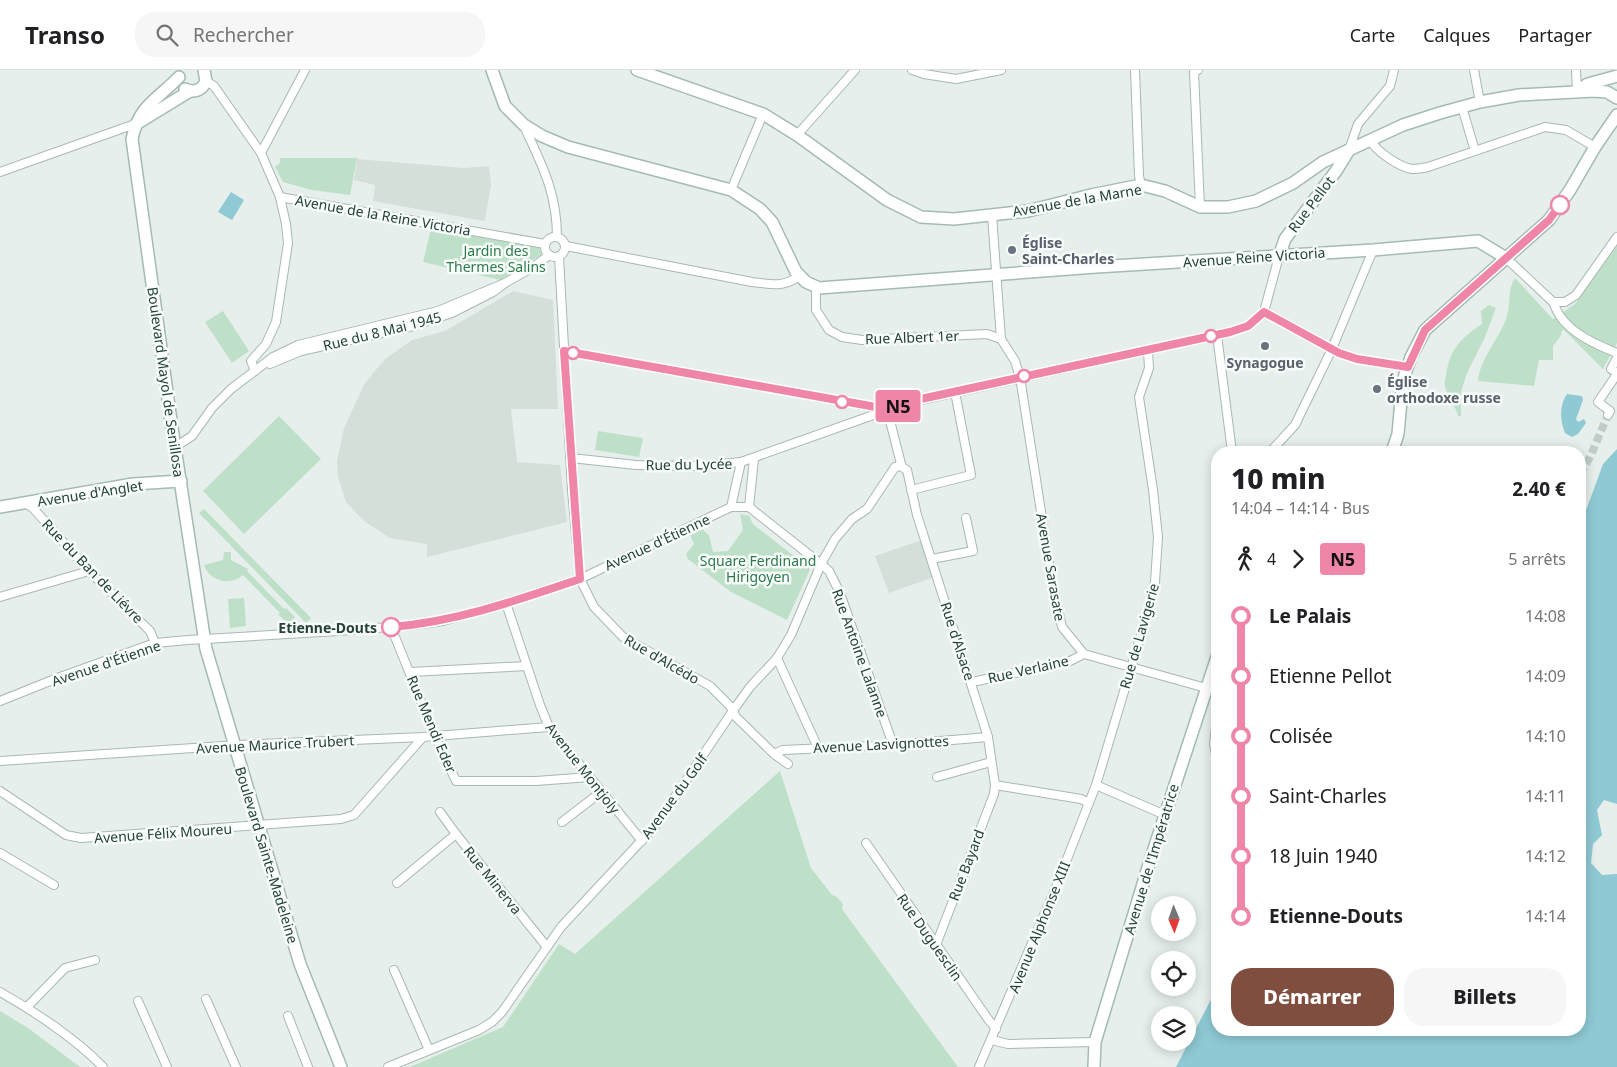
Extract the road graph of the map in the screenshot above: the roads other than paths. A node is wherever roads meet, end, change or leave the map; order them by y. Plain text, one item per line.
1 (305, 70) edge
2 (492, 70) edge
3 (637, 70) edge
4 (855, 70) edge
5 (912, 70) edge
6 (1001, 70) edge
7 (1135, 70) edge
8 (1198, 70) edge
9 (1394, 70) edge
10 (1474, 70) edge
11 (1576, 70) edge
12 (180, 73) edge
13 (205, 76) edge
14 (1617, 76) edge
15 (190, 91) junction
16 (1577, 91) junction
17 (1617, 98) edge
18 (1480, 102) junction
19 (1462, 107) junction
20 (763, 114) junction
21 (1617, 115) edge
22 (135, 124) junction
23 (524, 124) junction
24 (797, 135) junction
25 (1370, 140) junction
26 (1595, 147) junction
27 (1349, 150) junction
28 (1475, 151) junction
29 (261, 153) junction
30 (0, 172) edge
31 (1140, 185) junction
32 (731, 190) junction
33 (280, 197) junction
34 (1200, 207) junction
35 (992, 215) junction
36 (557, 236) junction
37 (1617, 237) edge
38 (545, 244) junction
39 (566, 246) junction
40 (1373, 250) junction
41 (549, 255) junction
42 (1279, 256) junction
43 (559, 257) junction
44 (1506, 258) junction
45 (800, 276) junction
46 (997, 276) junction
47 (818, 287) junction
48 (1553, 302) junction
49 (1264, 312) junction
50 (1218, 335) junction
51 (1001, 339) junction
52 (1332, 348) junction
53 (564, 351) junction
54 (1148, 351) junction
55 (1617, 353) edge
56 (1617, 358) edge
57 (1408, 367) junction
58 (255, 371) junction
59 (1617, 373) edge
60 (1020, 377) junction
61 (955, 392) junction
62 (887, 409) junction
63 (1608, 415) tunnel mouth
64 (1231, 446) edge
65 (1276, 446) edge
66 (1394, 446) edge
67 (175, 447) junction
68 (571, 458) junction
69 (754, 459) junction
70 (741, 462) junction
71 (900, 466) junction
72 (181, 481) junction
73 (911, 490) junction
74 (25, 503) junction
75 (0, 507) edge
76 (731, 507) junction
77 (748, 507) junction
78 (966, 518) dead end
79 (932, 559) junction
80 (821, 564) junction
81 (89, 571) junction
82 (580, 579) junction
83 (0, 597) edge
84 (506, 603) junction
85 (391, 627) junction
86 (204, 639) junction
87 (155, 643) junction
88 (1084, 654) junction
89 (777, 658) junction
90 (527, 666) junction
91 (1130, 667) junction
92 (410, 672) junction
93 (1211, 673) edge
94 (972, 682) junction
95 (1206, 687) junction
96 (1211, 688) edge
97 (0, 701) edge
98 (732, 712) junction
99 (549, 727) junction
100 (435, 736) junction
101 (423, 737) junction
102 (988, 737) junction
103 (235, 745) junction
104 (893, 745) junction
105 (818, 748) junction
106 (774, 754) junction
107 (0, 761) edge
108 (992, 762) junction
109 (788, 764) dead end
110 (590, 777) junction
111 (938, 777) dead end
112 (1096, 785) junction
113 (995, 786) junction
114 (0, 791) edge
115 (602, 792) junction
116 (1088, 803) junction
117 (440, 812) dead end
118 (1165, 815) junction
119 (562, 822) dead end
120 (259, 826) junction
121 (456, 834) junction
122 (642, 841) junction
123 (866, 843) dead end
124 (0, 853) edge
125 (397, 883) dead end
126 (54, 885) dead end
127 (936, 945) junction
128 (547, 947) junction
129 (94, 960) dead end
130 (394, 970) dead end
131 (0, 992) edge
132 (206, 999) dead end
133 (138, 1001) dead end
134 (27, 1007) junction
135 (288, 1016) dead end
136 (996, 1029) junction
137 (992, 1040) junction
138 (1095, 1042) junction
139 (429, 1050) junction
140 (103, 1067) edge
141 (167, 1067) edge
142 (236, 1067) edge
143 (308, 1067) edge
144 (341, 1067) edge
145 (388, 1067) edge
146 (979, 1067) edge
147 (1094, 1067) edge

1 - 29 street
2 - 23 main road
3 - 20 main road, Avenue de la Marne
4 - 24 street
5 - 6 street
7 - 31 street
8 - 34 street
9 - 27 street
10 - 18 street
11 - 16 street
12 - 15 main road
12 - 22 main road
13 - 15 main road
13 - 29 street
14 - 16 main road
15 - 22 main road
16 - 17 main road, Avenue de la Marne
16 - 18 main road, Avenue de la Marne
18 - 19 main road, Avenue de la Marne
19 - 25 main road, Avenue de la Marne
19 - 28 street
20 - 24 main road, Avenue de la Marne
20 - 32 street
21 - 26 main road
22 - 30 street
22 - 67 main road, Boulevard Mayol de Senillosa
23 - 32 main road
23 - 36 street
24 - 35 main road, Avenue de la Marne
25 - 27 main road, Avenue de la Marne
25 - 28 street
26 - 28 street
26 - 44 main road
27 - 34 main road, Avenue de la Marne
27 - 42 main road, Rue Pellot
29 - 33 street
31 - 34 main road, Avenue de la Marne
31 - 35 main road, Avenue de la Marne
32 - 45 main road
33 - 38 street, Avenue de la Reine Victoria
33 - 58 street
35 - 46 street
36 - 38 street
36 - 39 street
37 - 48 street
38 - 41 street
39 - 43 street
39 - 45 street
40 - 42 main road, Avenue Reine Victoria
40 - 44 main road, Avenue Reine Victoria
40 - 52 street
41 - 43 street
41 - 58 street, Rue du 8 Mai 1945
42 - 46 main road, Avenue Reine Victoria
42 - 49 street, Rue Pellot
43 - 53 street, Rue d'Alcédo
44 - 48 street
44 - 57 main road
45 - 47 main road
46 - 47 main road
46 - 51 street
47 - 51 street, Rue Albert 1er
48 - 55 street
49 - 50 street
49 - 52 street
50 - 54 street
50 - 64 street
51 - 60 street
52 - 57 street
52 - 65 street
53 - 62 street
53 - 68 street, Rue d'Alcédo
54 - 60 street, Rue du Lycée
54 - 91 street, Rue de Lavigerie
56 - 59 street
57 - 66 main road
58 - 67 street, Rue du 8 Mai 1945
59 - 63 street
60 - 61 street, Rue du Lycée
60 - 88 street, Avenue Sarasate
61 - 62 street, Rue du Lycée
61 - 73 street
62 - 69 street, Rue du Lycée
62 - 71 street, Rue d'Alsace
67 - 72 main road, Boulevard Mayol de Senillosa
68 - 70 street, Rue du Lycée
68 - 82 street, Rue d'Alcédo
69 - 70 street, Rue du Lycée
69 - 77 street
70 - 76 street
71 - 73 street, Rue d'Alsace
71 - 80 street, Avenue du Golf
72 - 74 main road, Avenue d'Anglet
72 - 86 main road, Boulevard Mayol de Senillosa
73 - 79 street, Rue d'Alsace
74 - 75 main road, Avenue d'Anglet
74 - 81 street, Rue du Ban de Liévre
76 - 77 street, Avenue d'Étienne
76 - 82 street, Avenue d'Étienne
77 - 80 street, Rue Antoine Lalanne
78 - 79 street
79 - 94 street, Rue d'Alsace
80 - 89 street, Avenue du Golf
80 - 104 street, Rue Antoine Lalanne
81 - 83 street
81 - 87 street, Rue du Ban de Liévre
82 - 84 street, Avenue d'Étienne
82 - 98 street, Rue d'Alcédo
84 - 85 street, Avenue d'Étienne
84 - 90 street, Avenue Montjoly
85 - 86 street, Avenue d'Étienne
85 - 92 street, Rue Mendi Eder
86 - 87 street, Avenue d'Étienne
86 - 103 main road, Boulevard Sainte-Madeleine
87 - 97 street, Avenue d'Étienne
88 - 91 street
88 - 94 street, Rue Verlaine
89 - 98 street, Avenue du Golf
89 - 105 street
90 - 92 street
90 - 99 street, Avenue Montjoly
91 - 95 street
91 - 112 street, Rue de Lavigerie
92 - 100 street, Rue Mendi Eder
93 - 95 main road, Avenue de l'Impératrice
94 - 102 street, Rue d'Alsace
95 - 96 street
95 - 118 main road, Avenue de l'Impératrice
98 - 106 street
98 - 122 street, Avenue du Golf
99 - 100 street, Avenue Maurice Trubert
99 - 110 street, Avenue Montjoly
100 - 101 street, Avenue Maurice Trubert
100 - 110 street, Rue Mendi Eder
101 - 103 street, Avenue Maurice Trubert
101 - 120 street, Avenue Félix Moureu
102 - 104 street, Avenue Lasvignottes
102 - 108 street, Rue d'Alsace
103 - 107 street, Avenue Maurice Trubert
103 - 120 main road, Boulevard Sainte-Madeleine
104 - 105 street, Avenue Lasvignottes
105 - 106 street, Avenue Lasvignottes
106 - 109 street
108 - 111 street
108 - 113 street, Rue d'Alsace
110 - 115 street, Avenue Montjoly
112 - 116 street, Avenue Alphonse XIII
112 - 118 street
113 - 116 street
113 - 127 street, Rue Bayard
114 - 120 street, Avenue Félix Moureu
115 - 119 street
115 - 122 street, Avenue Montjoly
116 - 136 street, Avenue Alphonse XIII
117 - 121 street, Rue Minerva
118 - 138 main road, Avenue de l'Impératrice
120 - 144 main road, Boulevard Sainte-Madeleine
121 - 125 street
121 - 128 street, Rue Minerva
122 - 128 street, Avenue du Golf
123 - 127 street, Rue Duguesclin
124 - 126 street
127 - 136 street, Rue Duguesclin
128 - 139 street, Avenue du Golf
129 - 134 street
130 - 139 street
131 - 134 street
132 - 142 street
133 - 141 street
134 - 140 street
135 - 143 street
136 - 137 street, Avenue Alphonse XIII
137 - 138 street
137 - 146 street, Avenue Alphonse XIII
138 - 147 main road, Avenue de l'Impératrice
139 - 145 street, Avenue du Golf

